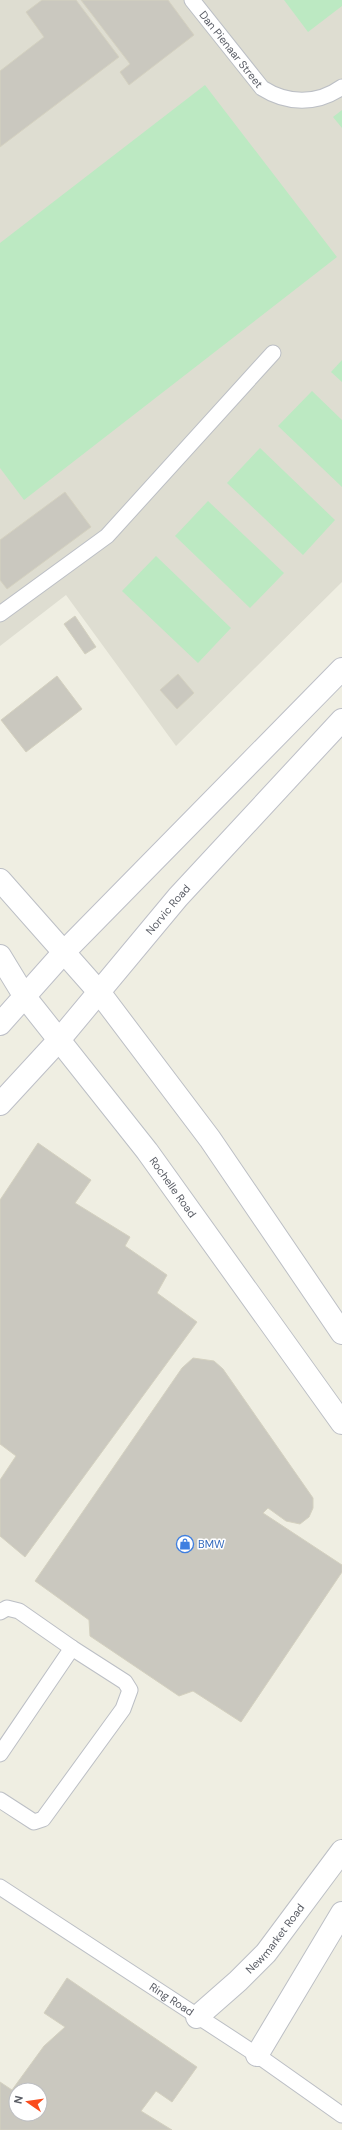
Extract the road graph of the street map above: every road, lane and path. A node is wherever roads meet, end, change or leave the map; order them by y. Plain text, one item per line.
1 (192, 0) edge
2 (342, 87) edge
3 (273, 353) dead end
4 (0, 614) edge
5 (342, 669) edge
6 (342, 720) edge
7 (0, 880) edge
8 (64, 952) junction
9 (0, 956) edge
10 (99, 992) junction
11 (25, 997) junction
12 (0, 1024) edge
13 (59, 1040) junction
14 (0, 1104) edge
15 (342, 1333) edge
16 (342, 1423) edge
17 (0, 1612) edge
18 (72, 1648) junction
19 (0, 1754) edge
20 (0, 1800) edge
21 (338, 1864) edge
22 (0, 1886) edge
23 (342, 1913) edge
24 (197, 2017) junction
25 (257, 2055) junction
26 (342, 2115) edge

1 - 2 lane, Dan Pienaar Street
3 - 4 lane
5 - 8 street
6 - 10 street, Norvic Road
7 - 8 street
8 - 10 street
8 - 11 street
9 - 11 street, Rochelle Road
10 - 13 street, Norvic Road
10 - 15 street
11 - 12 street
11 - 13 street, Rochelle Road
13 - 14 street, Norvic Road
13 - 16 street, Rochelle Road
17 - 18 lane
18 - 19 lane
18 - 20 lane
21 - 24 street, Newmarket Road
22 - 24 lane, Ring Road
23 - 25 street
24 - 25 lane, Ring Road
25 - 26 lane, Ring Road

